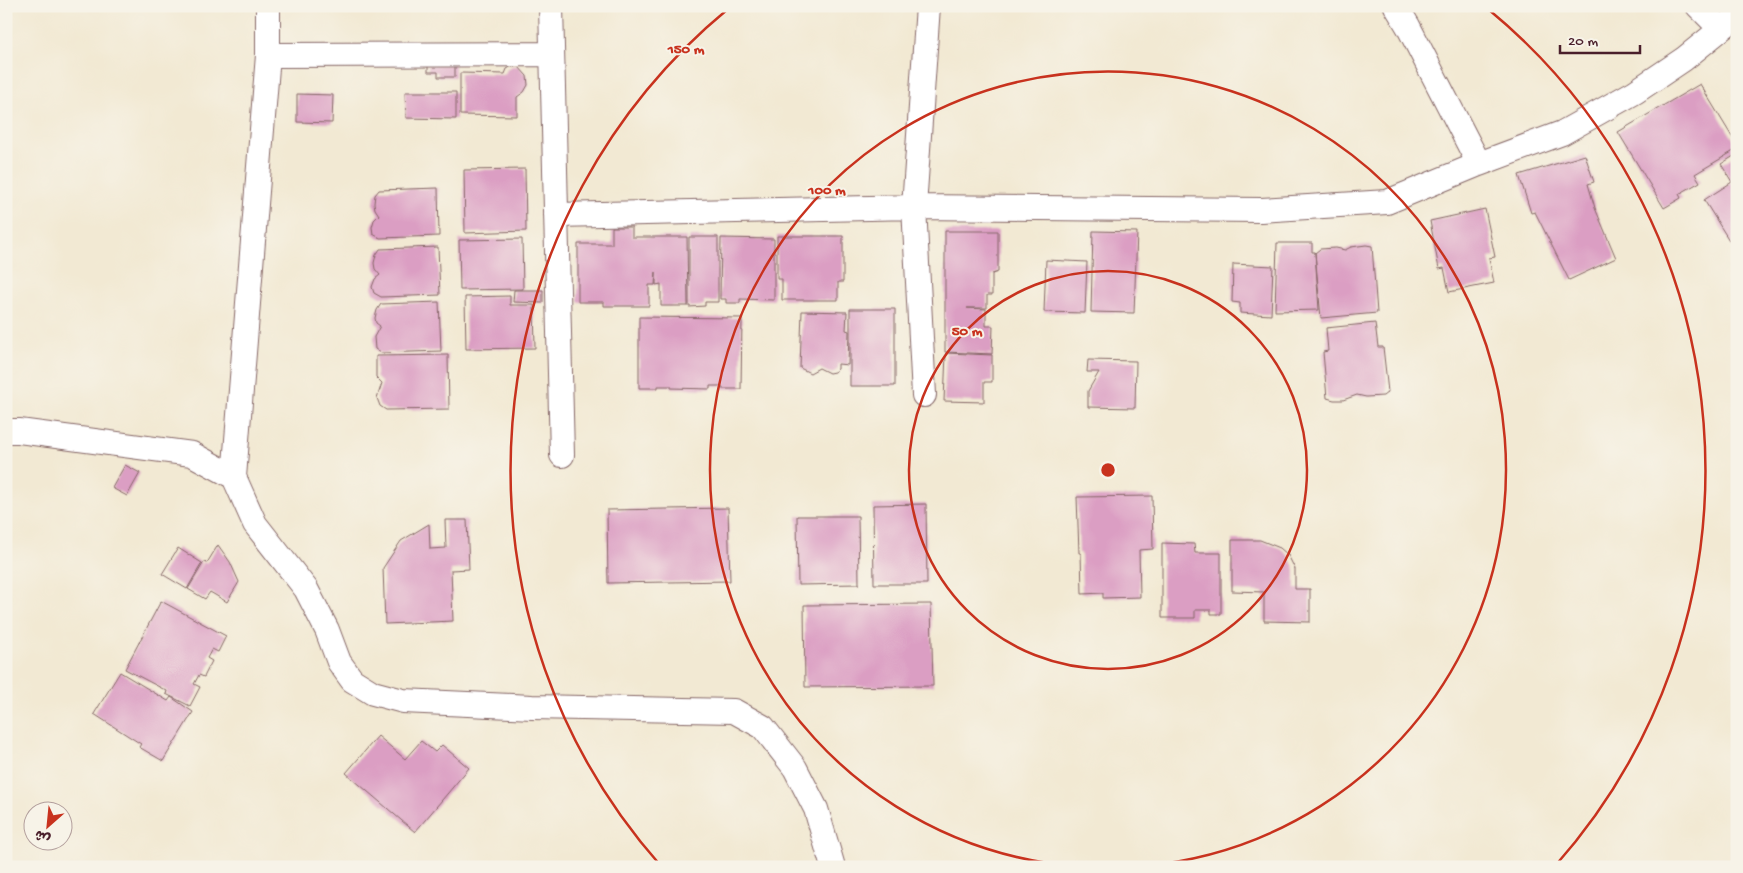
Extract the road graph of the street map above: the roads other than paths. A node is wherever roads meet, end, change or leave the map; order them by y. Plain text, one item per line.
1 (268, 6) edge
2 (551, 6) edge
3 (928, 6) edge
4 (1396, 6) edge
5 (1698, 6) edge
6 (1729, 23) edge
7 (552, 54) junction
8 (268, 55) junction
9 (1479, 164) junction
10 (914, 207) junction
11 (556, 215) junction
12 (924, 395) dead end
13 (6, 431) edge
14 (562, 455) dead end
15 (234, 477) junction
16 (833, 867) edge

1 - 8 street
2 - 7 street
3 - 10 street
4 - 9 street
5 - 6 street
6 - 9 street
7 - 8 street
7 - 11 street
8 - 15 street
9 - 10 street
10 - 11 street
10 - 12 street
11 - 14 street
13 - 15 street
15 - 16 street

